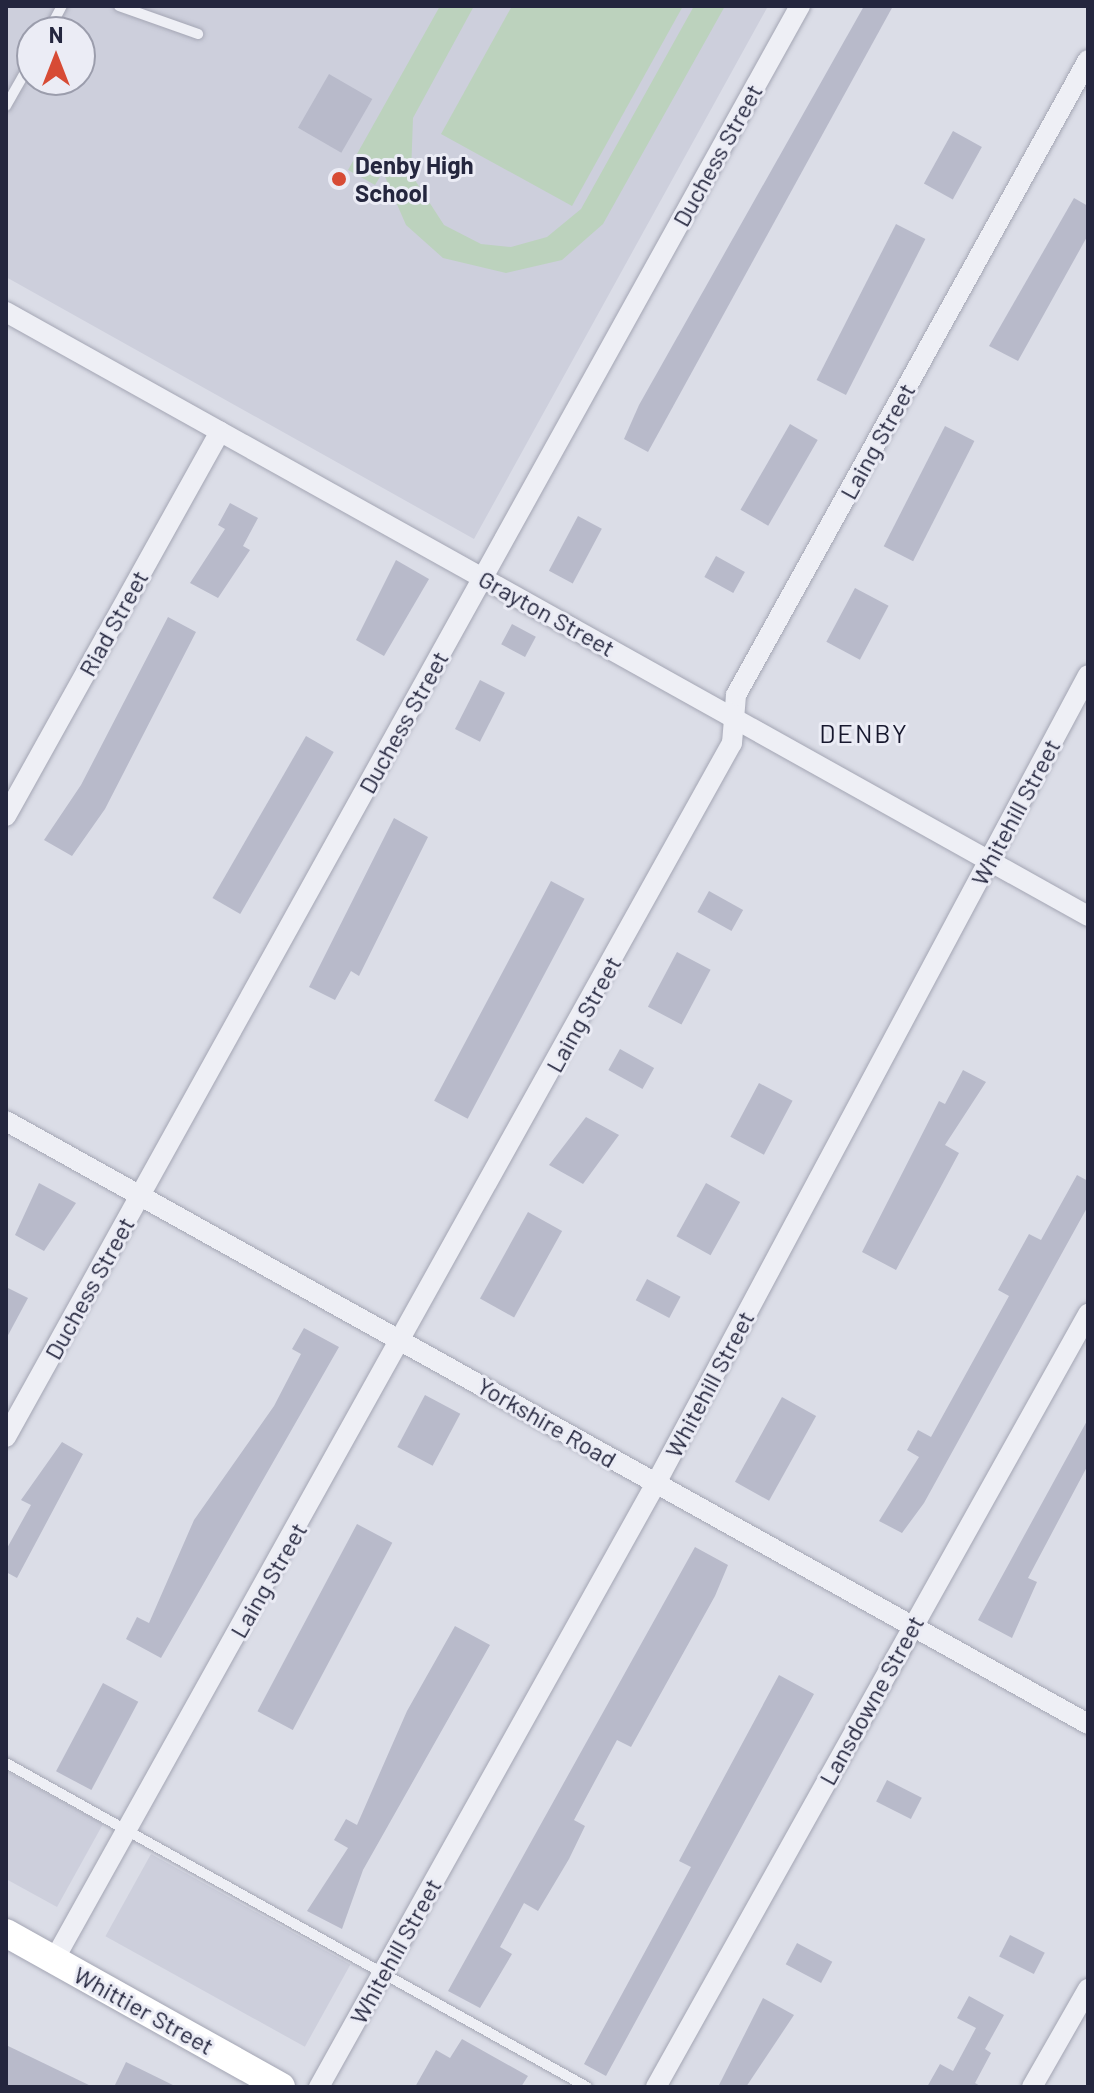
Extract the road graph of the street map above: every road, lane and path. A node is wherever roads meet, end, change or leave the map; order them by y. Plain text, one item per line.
1 (119, 6) edge
2 (800, 6) edge
3 (198, 34) dead end
4 (1088, 60) edge
5 (16, 88) edge
6 (6, 106) edge
7 (6, 312) edge
8 (220, 431) junction
9 (483, 577) junction
10 (1088, 675) edge
11 (734, 718) junction
12 (6, 816) edge
13 (989, 860) junction
14 (1088, 916) edge
15 (6, 1121) edge
16 (139, 1197) junction
17 (1088, 1314) edge
18 (404, 1339) junction
19 (6, 1437) edge
20 (655, 1485) junction
21 (911, 1628) junction
22 (1088, 1724) edge
23 (6, 1763) edge
24 (126, 1830) junction
25 (6, 1933) edge
26 (54, 1960) junction
27 (383, 1973) junction
28 (1088, 1989) edge
29 (281, 2087) edge
30 (319, 2087) edge
31 (587, 2087) edge
32 (656, 2087) edge
33 (1032, 2087) edge

1 - 3 lane
2 - 9 street, Duchess Street
4 - 11 street, Laing Street
5 - 6 lane
7 - 8 street, Grayton Street
8 - 9 street, Grayton Street
8 - 12 street, Riad Street
9 - 11 street, Grayton Street
9 - 16 street, Duchess Street
10 - 13 street, Whitehill Street
11 - 13 street, Grayton Street
11 - 18 street, Laing Street
13 - 14 street, Grayton Street
13 - 20 street, Whitehill Street
15 - 16 street, Yorkshire Road
16 - 18 street, Yorkshire Road
16 - 19 street, Duchess Street
17 - 21 street, Lansdowne Street
18 - 20 street, Yorkshire Road
18 - 24 street, Laing Street
20 - 21 street, Yorkshire Road
20 - 27 street, Whitehill Street
21 - 22 street, Yorkshire Road
21 - 32 street, Lansdowne Street
23 - 24 lane
24 - 26 street, Laing Street
24 - 27 lane
25 - 26 street, Whittier Street
26 - 29 street, Whittier Street
27 - 30 street, Whitehill Street
27 - 31 lane
28 - 33 street

